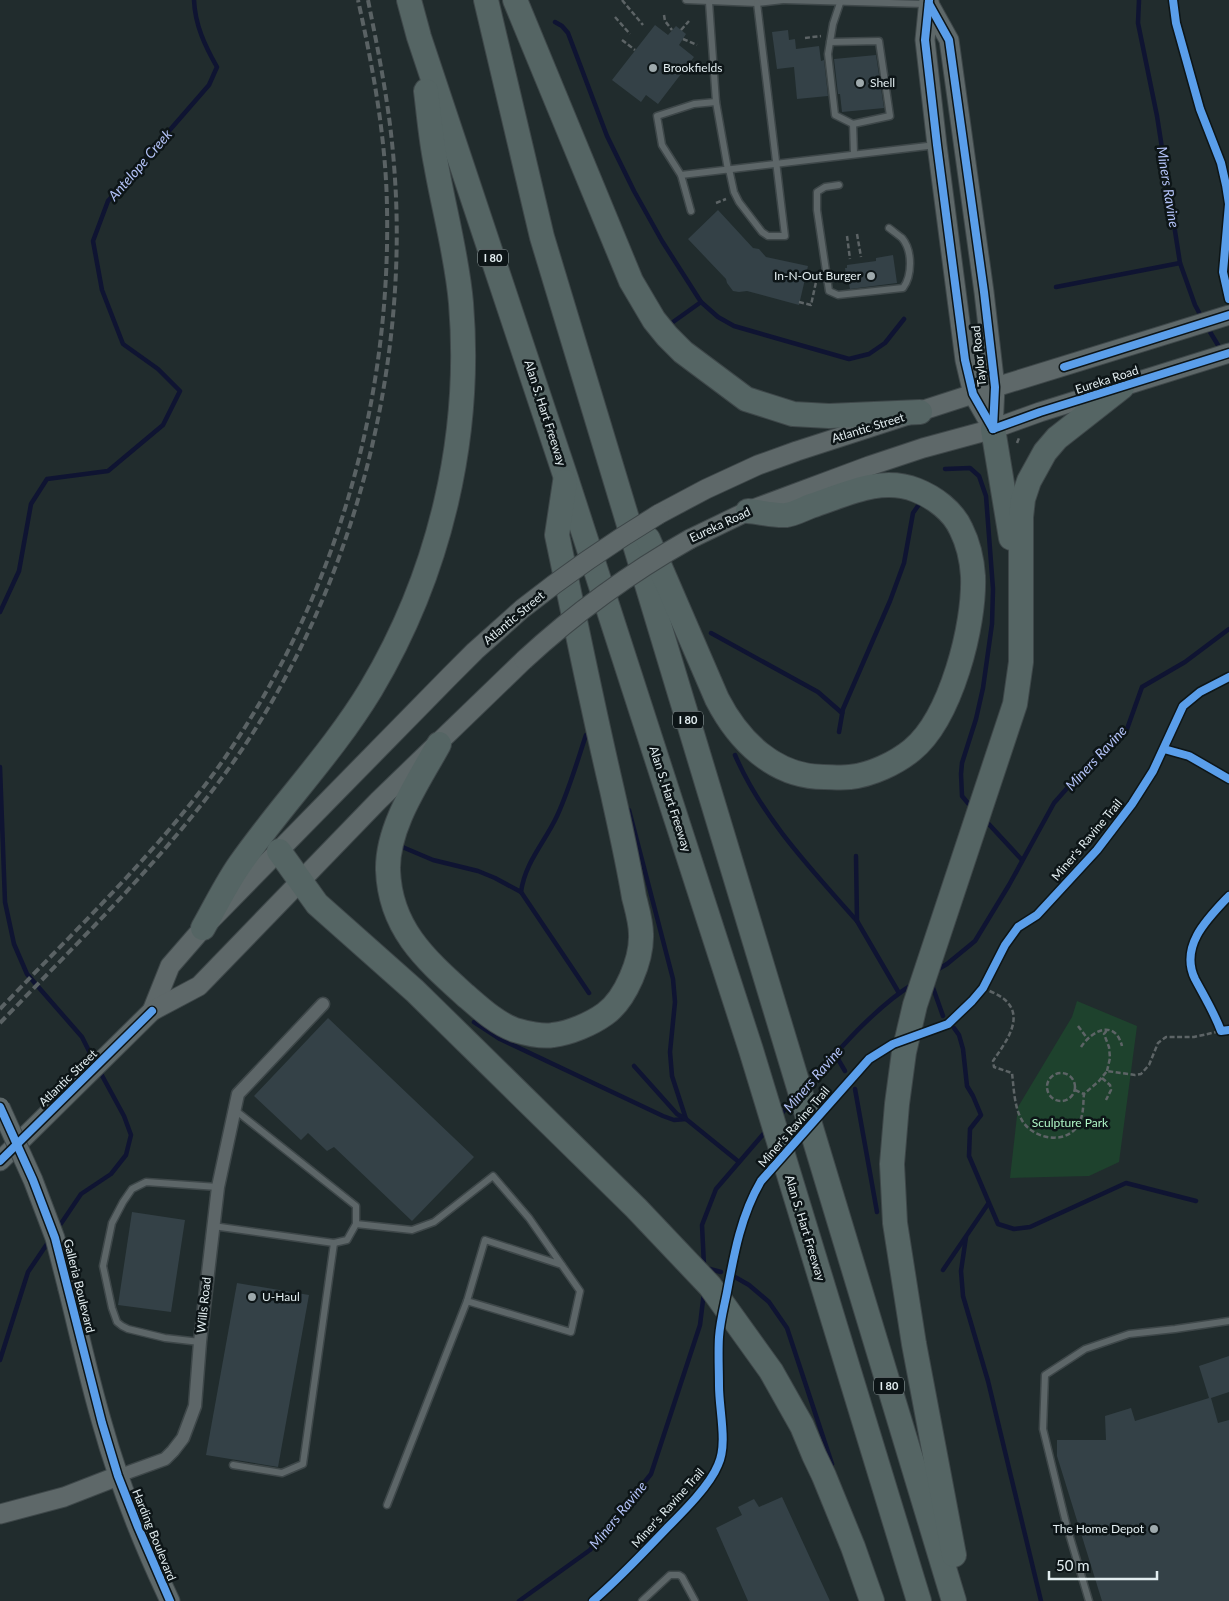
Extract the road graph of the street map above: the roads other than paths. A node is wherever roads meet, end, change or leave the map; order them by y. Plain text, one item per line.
1 (409, 0) edge
2 (486, 0) edge
3 (515, 0) edge
4 (686, 0) edge
5 (779, 0) edge
6 (784, 0) edge
7 (708, 2) junction
8 (929, 2) edge
9 (840, 3) junction
10 (757, 4) junction
11 (419, 37) junction
12 (831, 39) junction
13 (716, 102) junction
14 (854, 124) junction
15 (937, 145) junction
16 (854, 154) junction
17 (776, 163) junction
18 (729, 170) junction
19 (681, 175) junction
20 (839, 185) dead end
21 (691, 211) dead end
22 (889, 228) dead end
23 (1229, 315) edge
24 (1229, 352) edge
25 (995, 387) junction
26 (1122, 387) junction
27 (973, 394) junction
28 (920, 412) junction
29 (597, 419) junction
30 (993, 429) junction
31 (566, 478) junction
32 (748, 511) junction
33 (1022, 606) junction
34 (439, 744) junction
35 (279, 852) junction
36 (301, 882) junction
37 (203, 928) junction
38 (323, 1004) dead end
39 (152, 1011) junction
40 (0, 1107) edge
41 (235, 1109) junction
42 (0, 1161) edge
43 (218, 1187) junction
44 (356, 1224) junction
45 (213, 1226) junction
46 (334, 1243) junction
47 (562, 1264) junction
48 (467, 1301) junction
49 (1229, 1322) edge
50 (200, 1342) junction
51 (233, 1465) dead end
52 (118, 1476) junction
53 (387, 1505) dead end
54 (0, 1514) edge
55 (170, 1601) edge
56 (642, 1601) edge
57 (695, 1601) edge
58 (872, 1601) edge
59 (919, 1601) edge
60 (954, 1601) edge
61 (962, 1601) edge
62 (1089, 1601) edge

1 - 11 highway, Alan S. Hart Freeway / I 80
2 - 29 highway, I 80
3 - 28 highway
4 - 7 lane
5 - 6 lane
5 - 10 lane
6 - 9 lane
7 - 10 lane
7 - 13 lane
8 - 9 lane
8 - 15 main road, Taylor Road
8 - 25 main road, Taylor Road
9 - 12 lane
10 - 17 lane
11 - 31 highway, Alan S. Hart Freeway / I 80
11 - 37 highway
12 - 14 lane
12 - 14 lane
13 - 18 lane
13 - 19 lane
14 - 16 lane
15 - 16 lane
15 - 27 main road, Taylor Road
16 - 17 lane
17 - 18 lane
17 - 18 lane
18 - 19 lane
19 - 21 lane
20 - 22 lane
23 - 25 main road
24 - 26 main road, Eureka Road
25 - 27 main road, Atlantic Street
25 - 30 main road, Taylor Road
26 - 30 main road, Eureka Road
26 - 33 highway
27 - 28 main road, Atlantic Street
27 - 30 main road, Taylor Road
28 - 35 main road, Atlantic Street, bridge
29 - 32 highway
29 - 60 highway, I 80
30 - 32 main road, Eureka Road
30 - 33 highway
31 - 34 highway
31 - 59 highway, Alan S. Hart Freeway / I 80
32 - 34 main road, Eureka Road, bridge
33 - 61 highway
34 - 36 main road, Atlantic Street
35 - 36 highway
35 - 37 main road, Atlantic Street
36 - 39 main road, Atlantic Street
36 - 58 highway
37 - 39 main road, Atlantic Street
38 - 41 street, Wills Road
39 - 42 main road, Atlantic Street
40 - 52 main road, Galleria Boulevard, bridge
41 - 43 street, Wills Road
41 - 44 lane
43 - 45 street, Wills Road
43 - 50 lane
44 - 46 lane
44 - 47 lane
45 - 46 lane
45 - 50 street, Wills Road
46 - 51 lane
47 - 48 lane
47 - 48 lane
48 - 53 lane
49 - 62 lane
50 - 52 street, Wills Road
52 - 54 main road, Wills Road
52 - 55 main road, Harding Boulevard
56 - 57 lane

